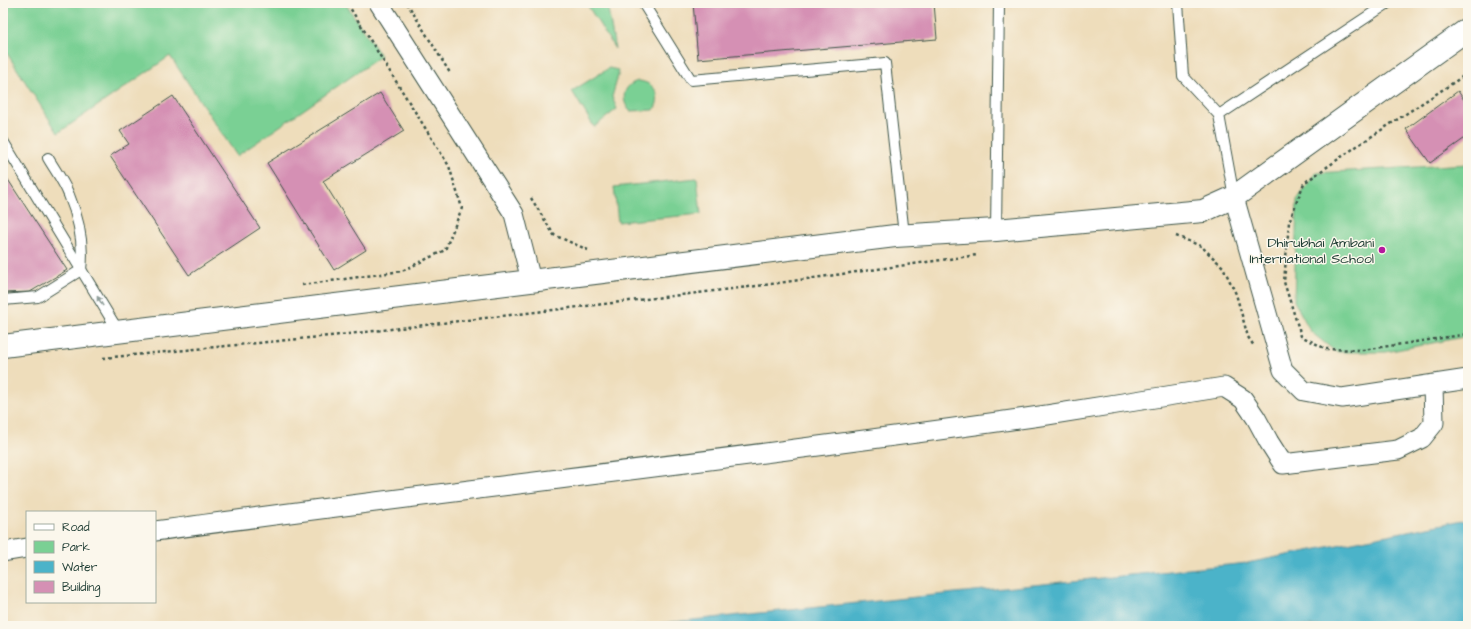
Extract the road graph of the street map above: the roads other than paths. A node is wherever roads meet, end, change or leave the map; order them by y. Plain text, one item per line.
1 (379, 3) edge
2 (643, 3) edge
3 (999, 3) edge
4 (1178, 3) edge
5 (1388, 3) edge
6 (1468, 29) edge
7 (1219, 115) junction
8 (3, 141) edge
9 (48, 158) dead end
10 (1234, 196) junction
11 (996, 230) junction
12 (904, 235) junction
13 (81, 270) junction
14 (531, 280) junction
15 (3, 300) edge
16 (118, 332) junction
17 (3, 346) edge
18 (1468, 379) edge
19 (1433, 385) junction
20 (156, 531) edge
21 (26, 548) edge
22 (3, 552) edge

1 - 14 street
2 - 12 lane
3 - 11 lane
4 - 7 lane
5 - 7 lane
6 - 10 street
7 - 10 lane
8 - 13 lane
9 - 13 lane
10 - 11 street
10 - 19 street
11 - 12 street
12 - 14 street
13 - 15 lane
16 -> 13 lane
14 - 16 street
16 - 17 street
18 - 19 street
19 - 20 street
21 - 22 street

